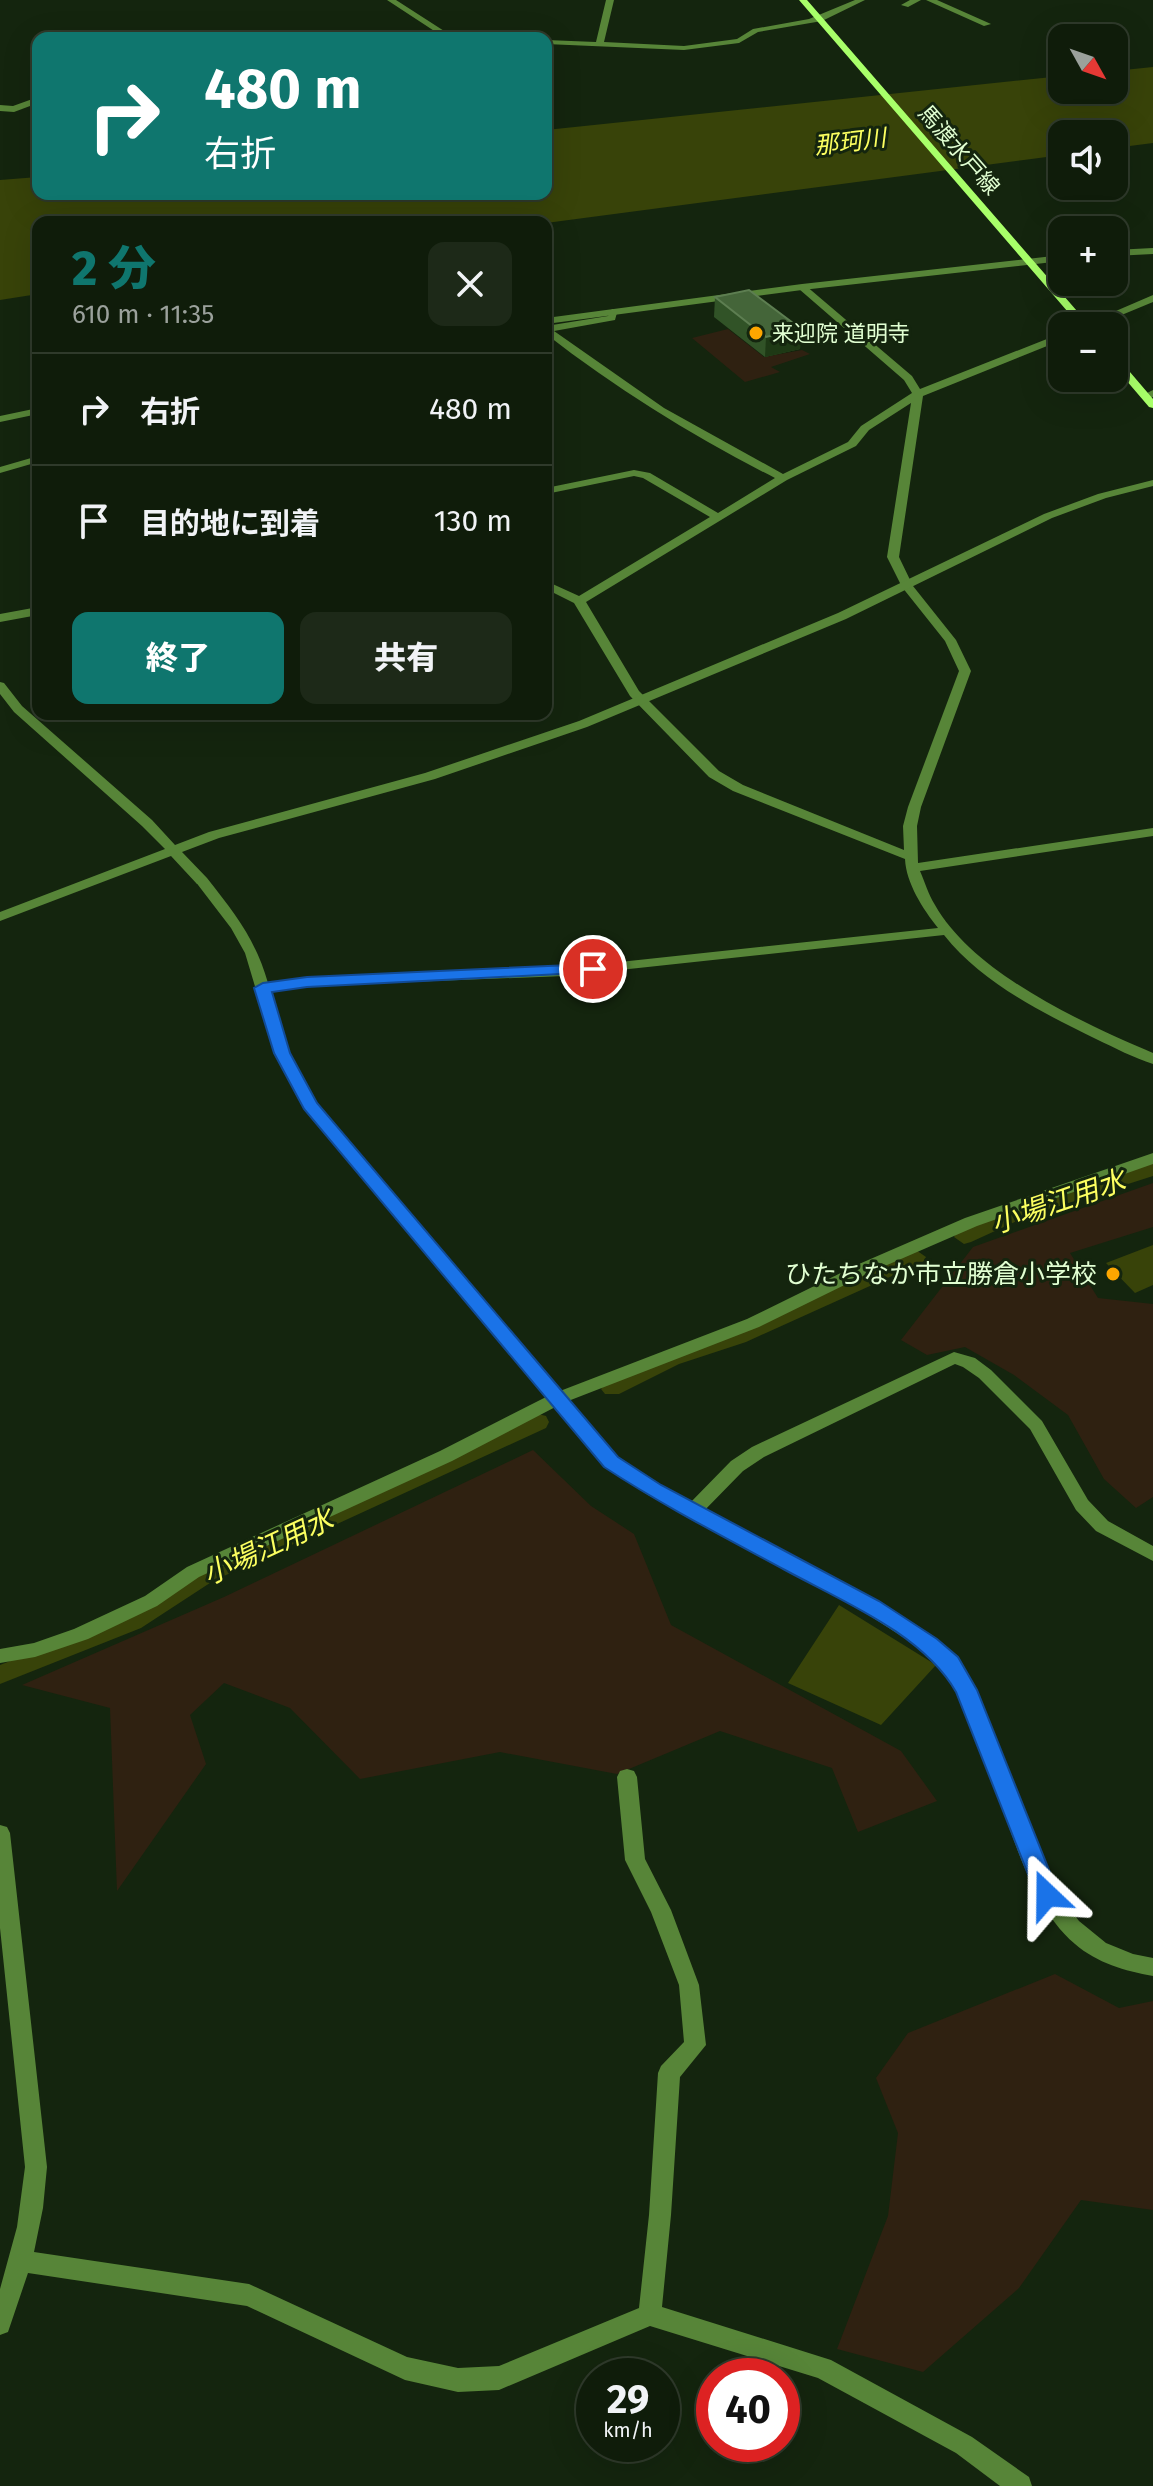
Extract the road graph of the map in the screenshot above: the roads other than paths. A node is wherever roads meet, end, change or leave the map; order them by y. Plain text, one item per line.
1 (391, 0) edge
2 (610, 0) edge
3 (803, 0) edge
4 (861, 0) edge
5 (917, 0) edge
6 (930, 0) edge
7 (905, 5) dead end
8 (820, 19) junction
9 (987, 24) dead end
10 (442, 32) edge
11 (552, 42) edge
12 (599, 44) junction
13 (32, 102) edge
14 (0, 108) edge
15 (1151, 252) edge
16 (1128, 253) edge
17 (1048, 259) edge
18 (1029, 261) junction
19 (802, 287) junction
20 (1153, 298) edge
21 (615, 311) junction
22 (1073, 312) edge
23 (1119, 312) edge
24 (552, 320) edge
25 (552, 328) edge
26 (552, 334) edge
27 (1048, 342) edge
28 (1128, 374) edge
29 (918, 394) junction
30 (1151, 398) edge
31 (32, 412) edge
32 (0, 419) edge
33 (32, 461) edge
34 (0, 470) edge
35 (783, 478) junction
36 (1153, 483) edge
37 (552, 490) edge
38 (717, 517) junction
39 (907, 584) junction
40 (552, 587) edge
41 (579, 601) junction
42 (32, 612) edge
43 (0, 618) edge
44 (0, 686) edge
45 (643, 701) junction
46 (1153, 832) edge
47 (173, 849) junction
48 (909, 862) junction
49 (0, 917) edge
50 (947, 931) junction
51 (263, 988) junction
52 (1153, 1059) edge
53 (1153, 1158) edge
54 (557, 1399) junction
55 (693, 1511) junction
56 (1153, 1554) edge
57 (0, 1656) edge
58 (627, 1777) dead end
59 (0, 1833) edge
60 (1153, 1967) edge
61 (21, 2261) junction
62 (650, 2315) junction
63 (0, 2324) edge
64 (1020, 2486) edge

1 - 10 street
2 - 12 street
3 - 8 main road, 馬渡水戸線
4 - 8 street
5 - 7 street
6 - 9 street
8 - 12 street
8 - 18 main road, 馬渡水戸線
11 - 12 street
13 - 14 street
15 - 16 street
17 - 18 street
18 - 19 street
18 - 22 main road, 馬渡水戸線
19 - 21 street
19 - 29 street
20 - 23 street
21 - 24 street
21 - 25 street
26 - 35 street
27 - 29 street
28 - 30 main road
29 - 35 street
29 - 39 street
31 - 32 street
33 - 34 street
35 - 38 street
36 - 39 street
37 - 38 street
38 - 41 street
39 - 45 street
39 - 48 street
40 - 41 street
41 - 45 street
42 - 43 street
44 - 47 street
45 - 47 street
45 - 48 street
46 - 48 street
47 - 49 street
47 - 51 street
48 - 50 street
50 - 51 street
50 - 52 street
51 - 54 street
53 - 54 street
54 - 55 street
54 - 57 street
55 - 56 street
55 - 60 street
58 - 62 street
59 - 61 street
61 - 62 street
61 - 63 street
62 - 64 street

